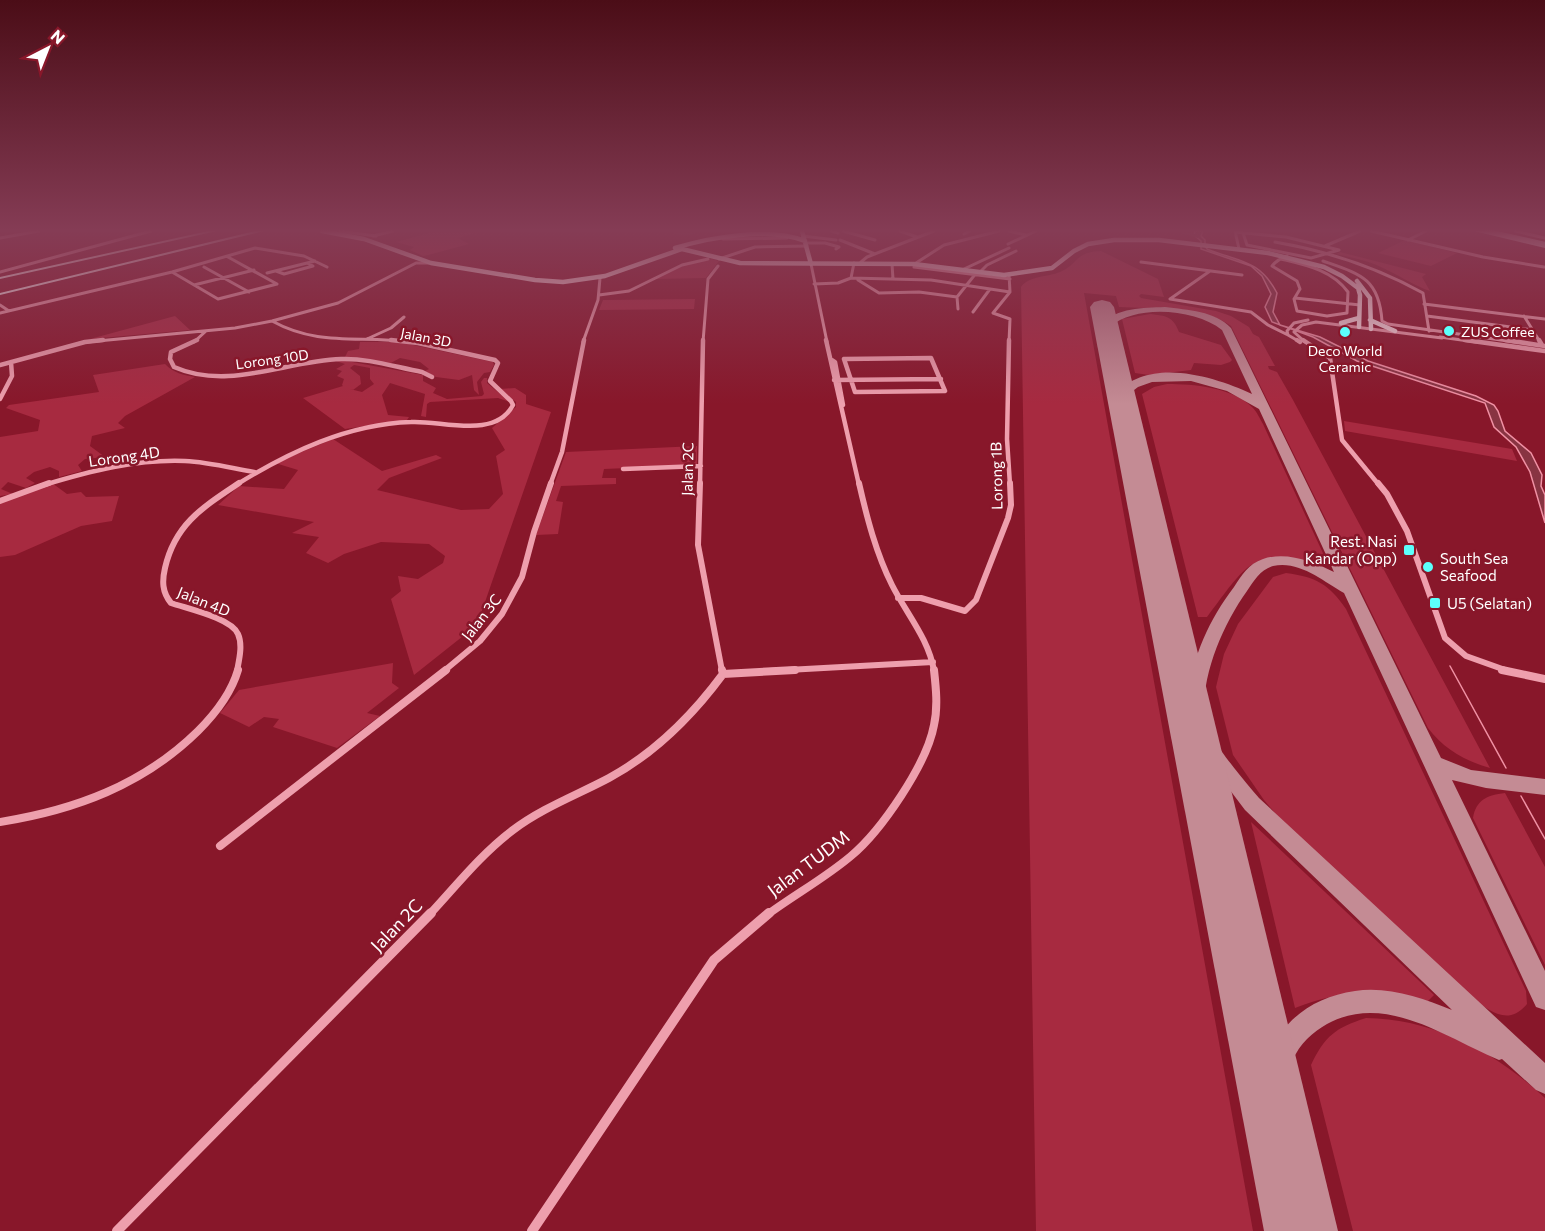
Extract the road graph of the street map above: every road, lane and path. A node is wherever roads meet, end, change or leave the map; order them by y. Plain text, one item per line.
1 (19, 288) edge
2 (20, 288) edge
3 (103, 288) edge
4 (200, 288) edge
5 (243, 288) edge
6 (261, 288) edge
7 (365, 288) edge
8 (599, 288) edge
9 (634, 288) edge
10 (707, 288) edge
11 (815, 288) edge
12 (872, 288) edge
13 (924, 288) edge
14 (964, 288) edge
15 (987, 288) edge
16 (1010, 288) edge
17 (1186, 288) edge
18 (1300, 288) edge
19 (1345, 288) edge
20 (1358, 288) edge
21 (1364, 288) edge
22 (1373, 288) edge
23 (1415, 288) edge
24 (990, 289) junction
25 (249, 292) junction
26 (921, 292) junction
27 (1010, 292) junction
28 (0, 293) edge
29 (598, 295) junction
30 (957, 297) junction
31 (1295, 297) junction
32 (1348, 303) junction
33 (1424, 304) junction
34 (0, 305) edge
35 (1360, 305) junction
36 (958, 309) dead end
37 (9, 311) junction
38 (974, 312) dead end
39 (0, 313) edge
40 (1426, 316) junction
41 (1524, 316) junction
42 (404, 317) dead end
43 (1545, 319) edge
44 (272, 321) junction
45 (1341, 323) joint
46 (1359, 323) junction
47 (1371, 325) junction
48 (1533, 330) junction
49 (207, 331) junction
50 (1395, 331) joint
51 (1429, 331) junction
52 (1287, 333) junction
53 (413, 334) dead end
54 (1442, 338) junction
55 (360, 341) junction
56 (400, 341) junction
57 (1544, 345) edge
58 (1320, 350) junction
59 (1545, 351) edge
60 (11, 362) junction
61 (0, 365) edge
62 (432, 377) dead end
63 (941, 379) junction
64 (836, 380) junction
65 (849, 380) junction
66 (0, 399) edge
67 (494, 422) joint
68 (701, 466) junction
69 (623, 469) dead end
70 (255, 472) junction
71 (0, 501) edge
72 (898, 598) junction
73 (933, 662) junction
74 (723, 674) junction
75 (1545, 679) edge
76 (0, 822) edge
77 (220, 846) dead end
78 (117, 1231) edge
79 (532, 1231) edge

1 - 28 highway
2 - 28 highway
3 - 37 street
4 - 25 street
5 - 25 street
6 - 25 street
7 - 44 street
8 - 29 street, Jalan 3C
9 - 29 street
10 - 68 street, Jalan 2C
11 - 64 street, Jalan TUDM
12 - 26 street
13 - 26 street
14 - 30 street
15 - 24 street
16 - 27 street
17 - 52 street
18 - 31 street
19 - 32 street
20 - 35 main road
21 - 47 main road
22 - 51 street
23 - 33 street
24 - 27 street
24 - 38 street
26 - 30 street
27 - 72 street, Lorong 1B
29 - 77 street, Jalan 3C
30 - 36 street
31 - 32 street
31 - 32 street
32 - 35 street
33 - 40 street
33 - 41 street
34 - 37 street
35 - 46 main road
37 - 39 street
40 - 48 street
40 - 51 street
41 - 43 street
41 - 48 street
42 - 55 street
44 - 49 street
44 - 55 street, Jalan 3D
45 - 46 main road
45 - 52 street
46 - 47 main road
46 - 58 street
47 - 50 main road
47 - 54 street
48 - 57 street
49 - 60 street
49 - 62 street, Lorong 10D
50 - 54 street
51 - 57 street
52 - 58 street
53 - 56 street
54 - 59 street
55 - 56 street, Jalan 3D
56 - 67 street, Jalan 3D
58 - 75 street
60 - 61 street
60 - 66 street
63 - 65 street
63 - 65 street
63 - 65 street
64 - 65 street
64 - 72 street, Jalan TUDM
67 - 70 street, Jalan 4D
68 - 69 street
68 - 74 street, Jalan 2C
70 - 71 street, Lorong 4D
70 - 76 street, Jalan 4D
72 - 73 street, Jalan TUDM
73 - 74 street
73 - 79 street, Jalan TUDM
74 - 78 street, Jalan 2C

